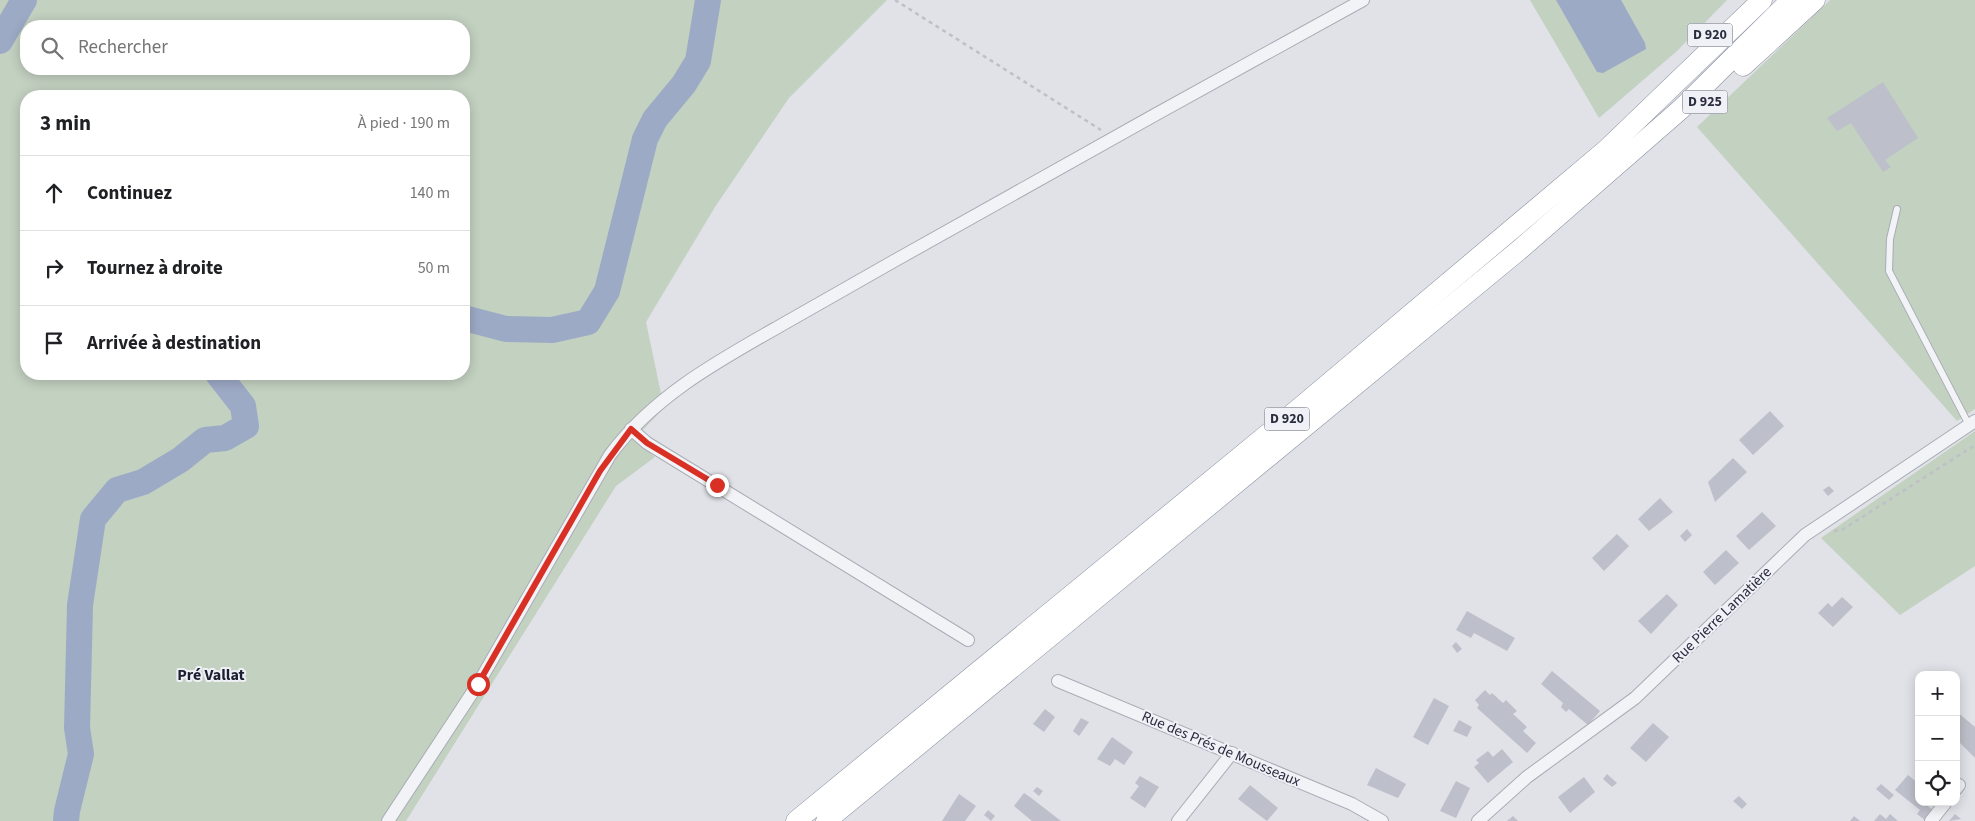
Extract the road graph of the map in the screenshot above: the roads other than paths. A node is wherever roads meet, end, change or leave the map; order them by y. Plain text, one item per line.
1 (1363, 0) edge
2 (1744, 0) edge
3 (1762, 0) edge
4 (1790, 0) edge
5 (1815, 0) edge
6 (1685, 77) junction
7 (1586, 192) junction
8 (1897, 209) dead end
9 (1972, 423) edge
10 (631, 429) junction
11 (968, 640) dead end
12 (1058, 681) dead end
13 (1232, 753) junction
14 (1943, 806) edge
15 (388, 821) edge
16 (796, 821) edge
17 (826, 821) edge
18 (1178, 821) edge
19 (1382, 821) edge
20 (1478, 821) edge
21 (1931, 821) edge

1 - 10 street
2 - 6 highway, D 920
3 - 6 highway, D 920
4 - 7 highway, D 920
5 - 7 highway, D 925
6 - 16 highway, D 920
7 - 17 highway, D 920
8 - 9 lane
9 - 20 street, Rue Pierre Lamatière
10 - 11 street
10 - 15 street
12 - 13 street, Rue des Prés de Mousseaux
13 - 18 street
13 - 19 street, Rue des Prés de Mousseaux
14 - 21 street

